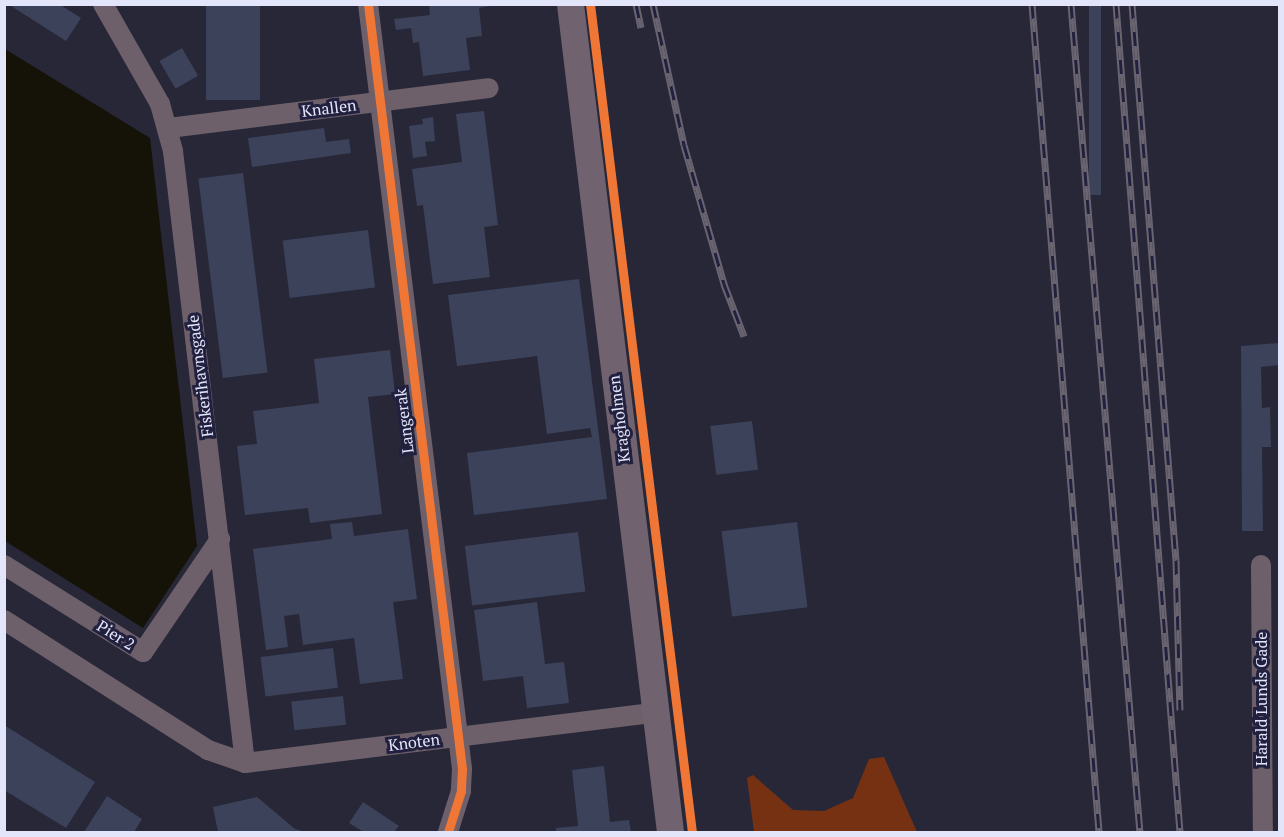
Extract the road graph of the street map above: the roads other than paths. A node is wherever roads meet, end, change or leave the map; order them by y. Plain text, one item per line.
1 (103, 4) edge
2 (368, 4) edge
3 (570, 4) edge
4 (489, 88) dead end
5 (382, 102) junction
6 (168, 128) junction
7 (220, 539) junction
8 (4, 565) edge
9 (1261, 565) dead end
10 (4, 620) edge
11 (654, 713) junction
12 (457, 737) junction
13 (245, 763) junction
14 (448, 832) edge
15 (670, 832) edge
16 (1263, 832) edge

1 - 6 street, Fiskerihavnsgade
2 - 5 street, Langerak
3 - 11 street, Kragholmen
4 - 5 street, Knallen
5 - 6 street, Knallen
5 - 12 street, Langerak
6 - 7 street, Fiskerihavnsgade
7 - 8 street, Pier 2
7 - 13 street, Fiskerihavnsgade
9 - 16 street, Harald Lunds Gade
10 - 13 street
11 - 12 street, Knoten
11 - 15 street, Kragholmen
12 - 13 street, Knoten
12 - 14 street, Langerak

